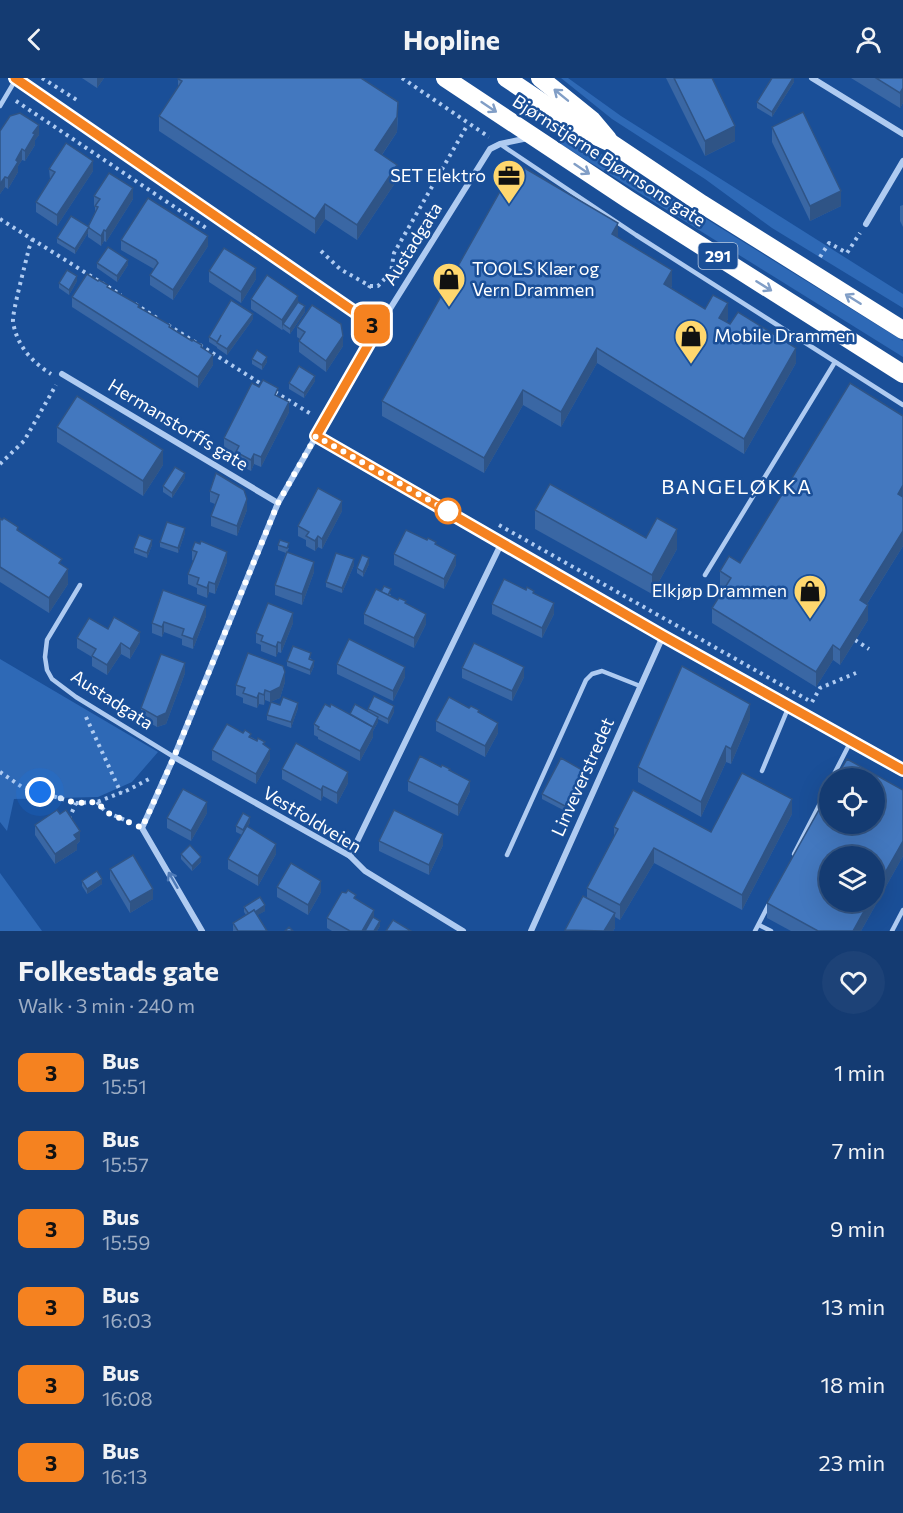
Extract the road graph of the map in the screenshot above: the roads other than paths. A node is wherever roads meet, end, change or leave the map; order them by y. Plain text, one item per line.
1 (445, 78) edge
2 (506, 78) edge
3 (540, 78) edge
4 (812, 78) edge
5 (15, 79) edge
6 (0, 106) edge
7 (903, 134) edge
8 (534, 137) junction
9 (611, 143) junction
10 (500, 144) junction
11 (903, 161) edge
12 (866, 224) road end
13 (378, 328) junction
14 (903, 330) edge
15 (835, 362) junction
16 (62, 374) dead end
17 (903, 374) edge
18 (903, 405) edge
19 (316, 436) junction
20 (278, 503) junction
21 (502, 542) junction
22 (705, 575) dead end
23 (80, 585) dead end
24 (663, 636) junction
25 (640, 686) junction
26 (789, 706) junction
27 (851, 741) junction
28 (174, 757) junction
29 (837, 768) edge
30 (903, 770) edge
31 (762, 771) dead end
32 (819, 805) edge
33 (507, 855) dead end
34 (350, 856) junction
35 (789, 864) edge
36 (774, 894) edge
37 (903, 910) edge
38 (759, 925) junction
39 (202, 931) edge
40 (463, 931) edge
41 (531, 931) edge
42 (755, 931) edge
43 (771, 931) edge
44 (892, 931) edge

1 -> 8 highway, Bjørnstjerne Bjørnsons gate / 291
2 - 9 highway, Bjørnstjerne Bjørnsons gate / 291
9 -> 3 highway, 291
4 - 7 street
5 - 6 lane
5 - 13 street
8 - 10 street
8 -> 17 highway, Bjørnstjerne Bjørnsons gate / 291
14 -> 9 highway, Bjørnstjerne Bjørnsons gate / 291
10 - 13 street, Austadgata
10 - 15 lane
11 - 12 street
13 - 19 street, Austadgata
15 - 18 lane
15 - 22 lane
16 - 20 street, Hermanstorffs gate
19 - 20 street, Austadgata
19 - 21 street
20 - 28 street, Austadgata
21 - 24 street
21 - 34 street
23 - 28 lane, Austadgata
24 - 25 street, Linveverstredet
24 - 26 street
25 - 33 lane
25 - 41 street, Linveverstredet
26 - 27 street
26 - 31 lane
27 - 29 lane
27 - 30 street
28 - 34 street, Vestfoldveien
39 -> 28 street
32 - 35 lane
34 - 40 street, Vestfoldveien
36 - 38 lane
37 - 44 lane
38 - 42 lane
38 - 43 lane

